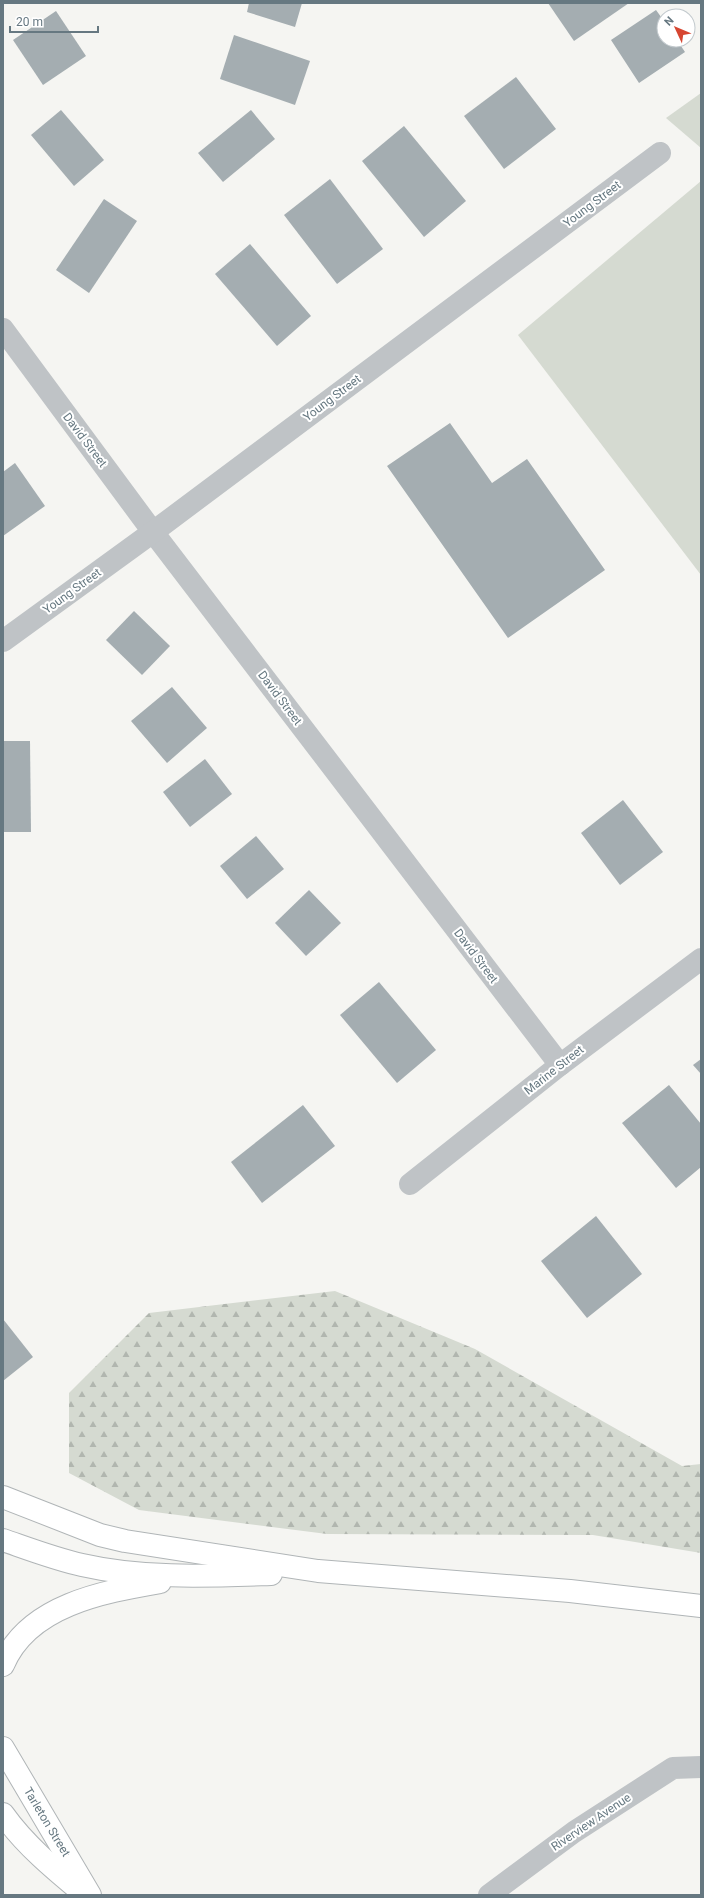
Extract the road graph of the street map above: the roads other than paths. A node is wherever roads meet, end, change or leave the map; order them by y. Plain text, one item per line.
1 (660, 153) dead end
2 (3, 329) edge
3 (153, 532) junction
4 (3, 642) edge
5 (701, 959) edge
6 (560, 1065) junction
7 (410, 1184) dead end
8 (3, 1497) edge
9 (3, 1540) edge
10 (318, 1572) junction
11 (194, 1577) junction
12 (570, 1591) junction
13 (701, 1606) edge
14 (701, 1620) edge
15 (3, 1665) edge
16 (3, 1749) edge
17 (701, 1767) edge
18 (3, 1814) edge
19 (85, 1895) edge
20 (90, 1895) edge
21 (489, 1895) edge

1 - 3 street, Young Street
2 - 3 street, David Street
3 - 4 street, Young Street
3 - 6 street, David Street
5 - 6 street, Marine Street
6 - 7 street, Marine Street
8 - 10 highway
9 - 11 highway
10 - 11 highway
10 - 12 highway
11 - 15 highway
12 - 13 highway
12 - 14 highway
16 - 20 highway, Tarleton Street
17 - 21 street, Riverview Avenue
18 - 19 highway, Tarleton Street

